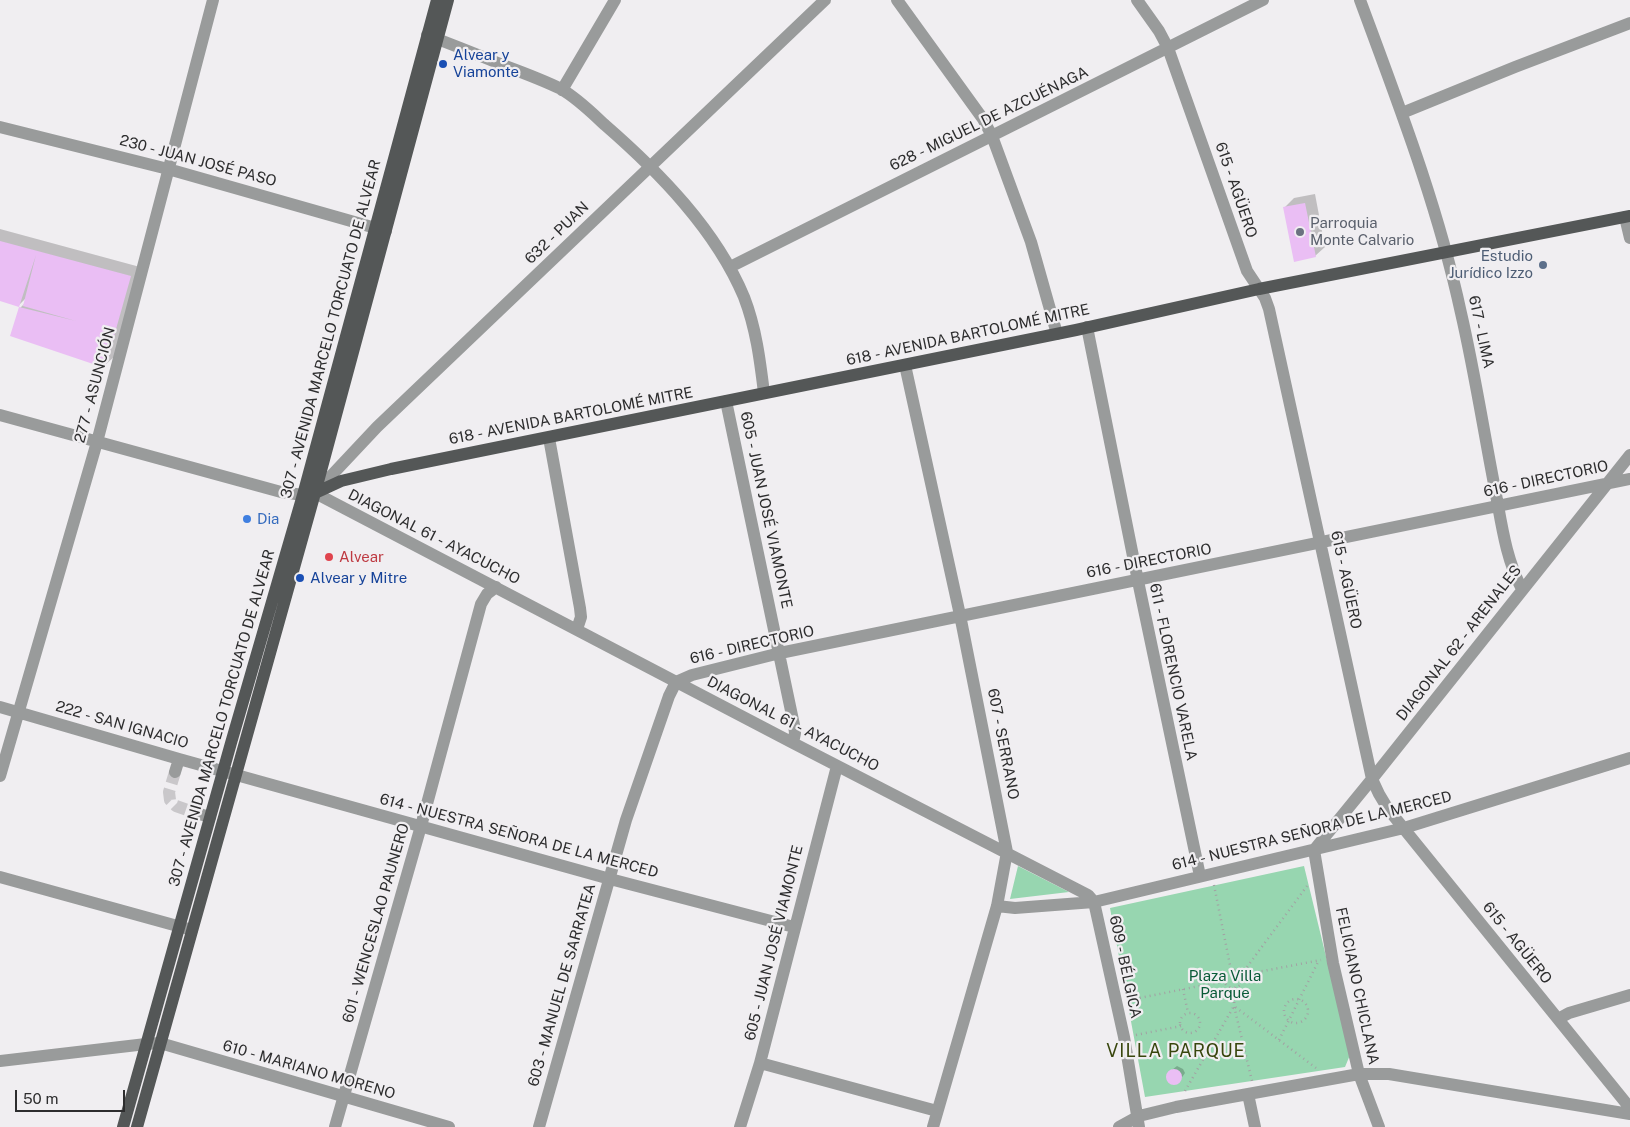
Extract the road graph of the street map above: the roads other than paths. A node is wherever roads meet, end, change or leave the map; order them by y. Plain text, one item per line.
1 (213, 0) edge
2 (437, 0) edge
3 (448, 0) edge
4 (615, 0) edge
5 (825, 0) edge
6 (897, 0) edge
7 (1137, 0) edge
8 (1263, 0) edge
9 (1360, 0) edge
10 (1630, 23) edge
11 (432, 37) junction
12 (1168, 48) junction
13 (562, 90) junction
14 (1402, 113) junction
15 (0, 127) edge
16 (992, 136) junction
17 (650, 167) junction
18 (168, 169) junction
19 (1628, 216) edge
20 (381, 229) junction
21 (1630, 238) edge
22 (1446, 252) junction
23 (730, 267) junction
24 (1259, 289) junction
25 (1087, 327) junction
26 (1057, 334) junction
27 (905, 365) junction
28 (764, 393) junction
29 (726, 401) junction
30 (0, 415) edge
31 (549, 438) junction
32 (97, 442) junction
33 (1630, 455) edge
34 (1630, 479) edge
35 (1608, 483) junction
36 (309, 494) junction
37 (1498, 506) junction
38 (1321, 543) junction
39 (1138, 581) junction
40 (496, 587) junction
41 (1522, 589) junction
42 (960, 615) junction
43 (577, 629) junction
44 (780, 653) junction
45 (676, 682) junction
46 (0, 707) edge
47 (20, 712) junction
48 (793, 743) junction
49 (1630, 758) edge
50 (179, 759) junction
51 (837, 766) junction
52 (223, 771) junction
53 (175, 772) tunnel mouth
54 (236, 774) junction
55 (0, 776) edge
56 (1372, 779) junction
57 (196, 813) tunnel mouth
58 (210, 817) junction
59 (420, 826) junction
60 (1404, 828) junction
61 (1314, 850) junction
62 (1006, 852) junction
63 (1206, 875) junction
64 (0, 877) edge
65 (610, 879) junction
66 (1094, 902) junction
67 (997, 906) junction
68 (179, 926) junction
69 (794, 927) junction
70 (192, 930) junction
71 (1630, 995) edge
72 (1558, 1019) junction
73 (160, 1043) junction
74 (146, 1044) junction
75 (0, 1061) edge
76 (760, 1063) junction
77 (1359, 1074) junction
78 (1252, 1094) junction
79 (344, 1097) junction
80 (1630, 1108) edge
81 (937, 1111) junction
82 (1630, 1114) edge
83 (1139, 1122) edge
84 (123, 1127) edge
85 (137, 1127) edge
86 (335, 1127) edge
87 (448, 1127) edge
88 (539, 1127) edge
89 (740, 1127) edge
90 (933, 1127) edge
91 (1119, 1127) edge
92 (1255, 1127) edge
93 (1379, 1127) edge

1 - 18 street, 277 - ASUNCIÓN
2 - 11 main road, 307 - AVENIDA MARCELO TORCUATO DE ALVEAR
3 - 11 main road, 307 - AVENIDA MARCELO TORCUATO DE ALVEAR
4 - 13 street
5 - 17 street, 632 - PUAN
6 - 16 street
7 - 12 street, 615 - AGÜERO
8 - 12 street, 628 - MIGUEL DE AZCUÉNAGA
9 - 14 street, 617 - LIMA
10 - 14 street
11 - 13 street, 605 - JUAN JOSÉ VIAMONTE
11 - 20 main road, 307 - AVENIDA MARCELO TORCUATO DE ALVEAR
12 - 16 street, 628 - MIGUEL DE AZCUÉNAGA
12 - 24 street, 615 - AGÜERO
13 - 17 street, 605 - JUAN JOSÉ VIAMONTE
14 - 22 street, 617 - LIMA
15 - 18 street, 230 - JUAN JOSÉ PASO
16 - 23 street, 628 - MIGUEL DE AZCUÉNAGA
16 - 26 street
17 - 23 street, 605 - JUAN JOSÉ VIAMONTE
17 - 36 street, 632 - PUAN
18 - 20 street, 230 - JUAN JOSÉ PASO
18 - 32 street, 277 - ASUNCIÓN
19 - 21 street
19 - 22 main road, 618 - AVENIDA BARTOLOMÉ MITRE
20 - 36 main road, 307 - AVENIDA MARCELO TORCUATO DE ALVEAR
22 - 24 main road, 618 - AVENIDA BARTOLOMÉ MITRE
22 - 37 street, 617 - LIMA
23 - 28 street, 605 - JUAN JOSÉ VIAMONTE
24 - 25 main road, 618 - AVENIDA BARTOLOMÉ MITRE
24 - 38 street, 615 - AGÜERO
25 - 26 main road, 618 - AVENIDA BARTOLOMÉ MITRE
25 - 39 street, 611 - FLORENCIO VARELA
26 - 27 main road, 618 - AVENIDA BARTOLOMÉ MITRE
27 - 28 main road, 618 - AVENIDA BARTOLOMÉ MITRE
27 - 42 street, 607 - SERRANO
28 - 29 main road, 618 - AVENIDA BARTOLOMÉ MITRE
29 - 31 main road, 618 - AVENIDA BARTOLOMÉ MITRE
29 - 44 street, 605 - JUAN JOSÉ VIAMONTE
30 - 32 street, DIAGONAL 61 - AYACUCHO
31 - 36 main road, 618 - AVENIDA BARTOLOMÉ MITRE
31 - 43 street
32 - 36 street, DIAGONAL 61 - AYACUCHO
32 - 47 street, 277 - ASUNCIÓN
33 - 35 street, DIAGONAL 62 - ARENALES
34 - 35 street, 616 - DIRECTORIO
35 - 37 street, 616 - DIRECTORIO
35 - 41 street, DIAGONAL 62 - ARENALES
36 - 40 street, DIAGONAL 61 - AYACUCHO
36 - 52 main road, 307 - AVENIDA MARCELO TORCUATO DE ALVEAR
36 - 54 main road, 307 - AVENIDA MARCELO TORCUATO DE ALVEAR
37 - 38 street, 616 - DIRECTORIO
37 - 41 street, 617 - LIMA
38 - 39 street, 616 - DIRECTORIO
38 - 56 street, 615 - AGÜERO
39 - 42 street, 616 - DIRECTORIO
39 - 63 street, 611 - FLORENCIO VARELA
40 - 43 street, DIAGONAL 61 - AYACUCHO
40 - 59 street, 601 - WENCESLAO PAUNERO
41 - 56 street, DIAGONAL 62 - ARENALES
42 - 44 street, 616 - DIRECTORIO
42 - 62 street, 607 - SERRANO
43 - 45 street, DIAGONAL 61 - AYACUCHO
44 - 45 street, 616 - DIRECTORIO
44 - 48 street, 605 - JUAN JOSÉ VIAMONTE
45 - 48 street, DIAGONAL 61 - AYACUCHO
45 - 65 street, 603 - MANUEL DE SARRATEA
46 - 47 street, 222 - SAN IGNACIO
47 - 50 street, 222 - SAN IGNACIO
47 - 55 street, 277 - ASUNCIÓN
48 - 51 street, DIAGONAL 61 - AYACUCHO
49 - 60 street, 614 - NUESTRA SEÑORA DE LA MERCED
50 - 52 street, 222 - SAN IGNACIO
50 - 53 street
51 - 62 street, DIAGONAL 61 - AYACUCHO
51 - 69 street, 605 - JUAN JOSÉ VIAMONTE
52 - 54 street, 222 - SAN IGNACIO
52 - 58 main road, 307 - AVENIDA MARCELO TORCUATO DE ALVEAR
54 - 59 street, 614 - NUESTRA SEÑORA DE LA MERCED
54 - 70 main road, 307 - AVENIDA MARCELO TORCUATO DE ALVEAR
56 - 60 street, 615 - AGÜERO
56 - 61 street, DIAGONAL 62 - ARENALES
57 - 58 street
58 - 68 main road, 307 - AVENIDA MARCELO TORCUATO DE ALVEAR
59 - 65 street, 614 - NUESTRA SEÑORA DE LA MERCED
59 - 79 street, 601 - WENCESLAO PAUNERO
60 - 61 street, 614 - NUESTRA SEÑORA DE LA MERCED
60 - 72 street, 615 - AGÜERO
61 - 63 street, 614 - NUESTRA SEÑORA DE LA MERCED
61 - 77 street, FELICIANO CHICLANA
62 - 66 street, DIAGONAL 61 - AYACUCHO
62 - 67 street, 607 - SERRANO
63 - 66 street, 614 - NUESTRA SEÑORA DE LA MERCED
64 - 68 street
65 - 69 street, 614 - NUESTRA SEÑORA DE LA MERCED
65 - 88 street, 603 - MANUEL DE SARRATEA
66 - 67 street, 614 - NUESTRA SEÑORA DE LA MERCED
66 - 83 street, 609 - BÉLGICA
67 - 81 street, 607 - SERRANO
68 - 70 street
68 - 74 main road, 307 - AVENIDA MARCELO TORCUATO DE ALVEAR
69 - 76 street, 605 - JUAN JOSÉ VIAMONTE
70 - 73 main road, 307 - AVENIDA MARCELO TORCUATO DE ALVEAR
71 - 72 street
72 - 80 street, 615 - AGÜERO
73 - 74 street
73 - 79 street, 610 - MARIANO MORENO
73 - 85 main road, 307 - AVENIDA MARCELO TORCUATO DE ALVEAR
74 - 75 street
74 - 84 main road, 307 - AVENIDA MARCELO TORCUATO DE ALVEAR
76 - 81 street
76 - 89 street, 605 - JUAN JOSÉ VIAMONTE
77 - 78 street
77 - 82 street
77 - 93 street, FELICIANO CHICLANA
78 - 83 street
78 - 92 street
79 - 86 street, 601 - WENCESLAO PAUNERO
79 - 87 street, 610 - MARIANO MORENO
81 - 90 street, 607 - SERRANO
83 - 91 street

